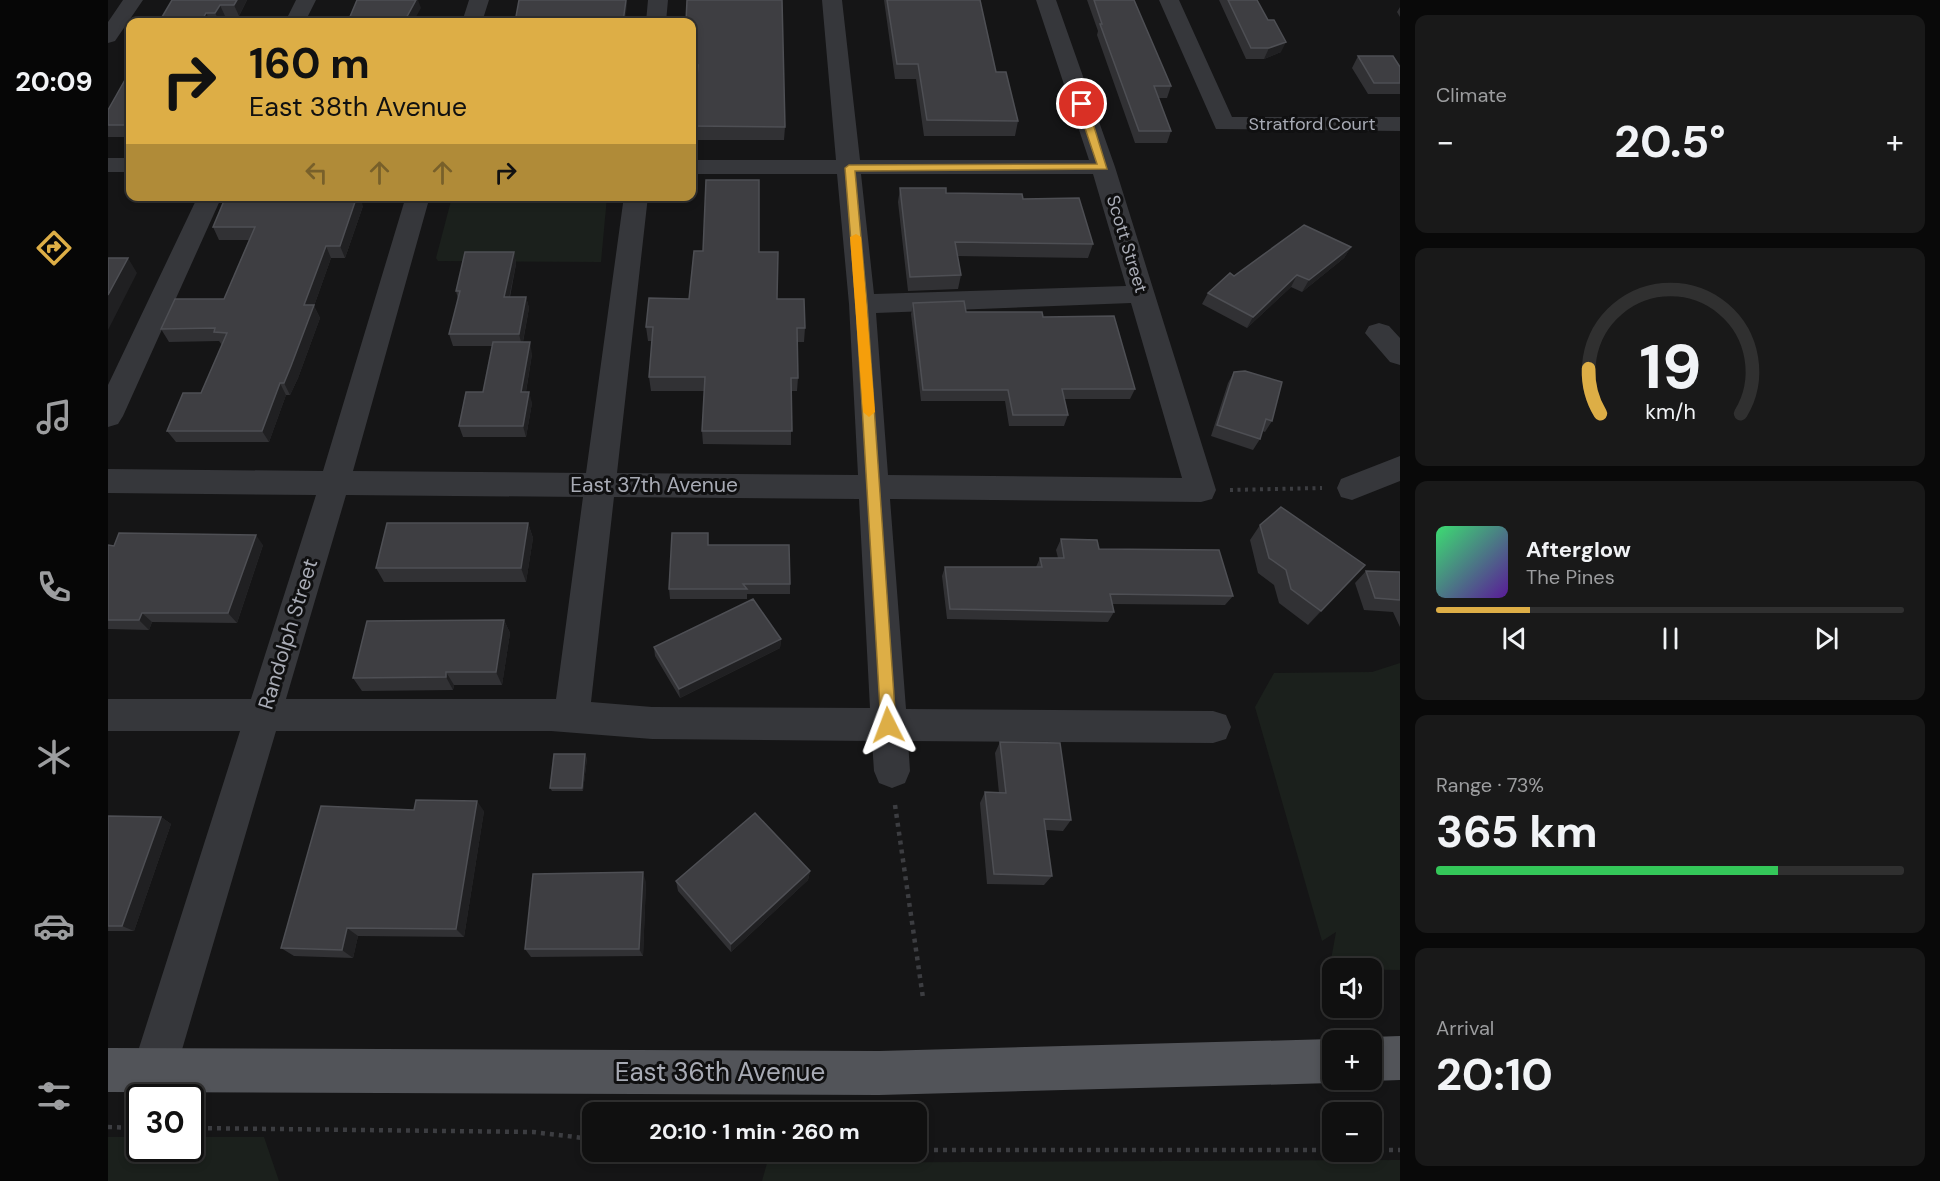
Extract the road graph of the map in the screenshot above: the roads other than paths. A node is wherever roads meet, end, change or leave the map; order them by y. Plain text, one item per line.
1 (132, 0) edge
2 (306, 0) edge
3 (479, 0) edge
4 (658, 0) edge
5 (832, 0) edge
6 (1046, 0) edge
7 (1169, 0) edge
8 (297, 18) edge
9 (473, 18) edge
10 (656, 18) edge
11 (108, 37) edge
12 (1400, 124) edge
13 (108, 165) edge
14 (126, 165) edge
15 (696, 167) edge
16 (1103, 167) junction
17 (849, 168) junction
18 (208, 201) edge
19 (417, 201) edge
20 (635, 201) edge
21 (1143, 294) junction
22 (862, 304) junction
23 (1378, 333) dead end
24 (1400, 355) edge
25 (108, 416) edge
26 (1400, 468) edge
27 (108, 481) edge
28 (334, 482) junction
29 (599, 485) junction
30 (874, 486) junction
31 (1352, 488) road end
32 (1201, 490) joint
33 (264, 714) junction
34 (108, 715) edge
35 (571, 717) junction
36 (888, 725) junction
37 (1213, 727) dead end
38 (892, 771) road end
39 (1400, 1058) edge
40 (1382, 1059) edge
41 (1322, 1060) edge
42 (108, 1070) edge
43 (154, 1070) junction

1 - 11 street
2 - 8 street
3 - 9 street
4 - 10 street
5 - 17 street
6 - 16 street, Scott Street
7 - 12 street, Stratford Court
13 - 14 street
15 - 17 street
16 - 17 street
16 - 21 street, Scott Street
17 - 22 street
18 - 25 street
19 - 28 street, Randolph Street
20 - 29 street
21 - 22 street
21 - 32 street, Scott Street
22 - 30 street
23 - 24 street
26 - 31 street
27 - 28 street, East 37th Avenue
28 - 29 street, East 37th Avenue
28 - 33 street, Randolph Street
29 - 30 street, East 37th Avenue
29 - 35 street
30 - 32 street, East 37th Avenue
30 - 36 street
33 - 34 street
33 - 35 street
33 - 43 street, Randolph Street
35 - 36 street
36 - 37 street
36 - 38 street
39 - 40 main road
41 - 43 main road, East 36th Avenue
42 - 43 main road, East 36th Avenue

